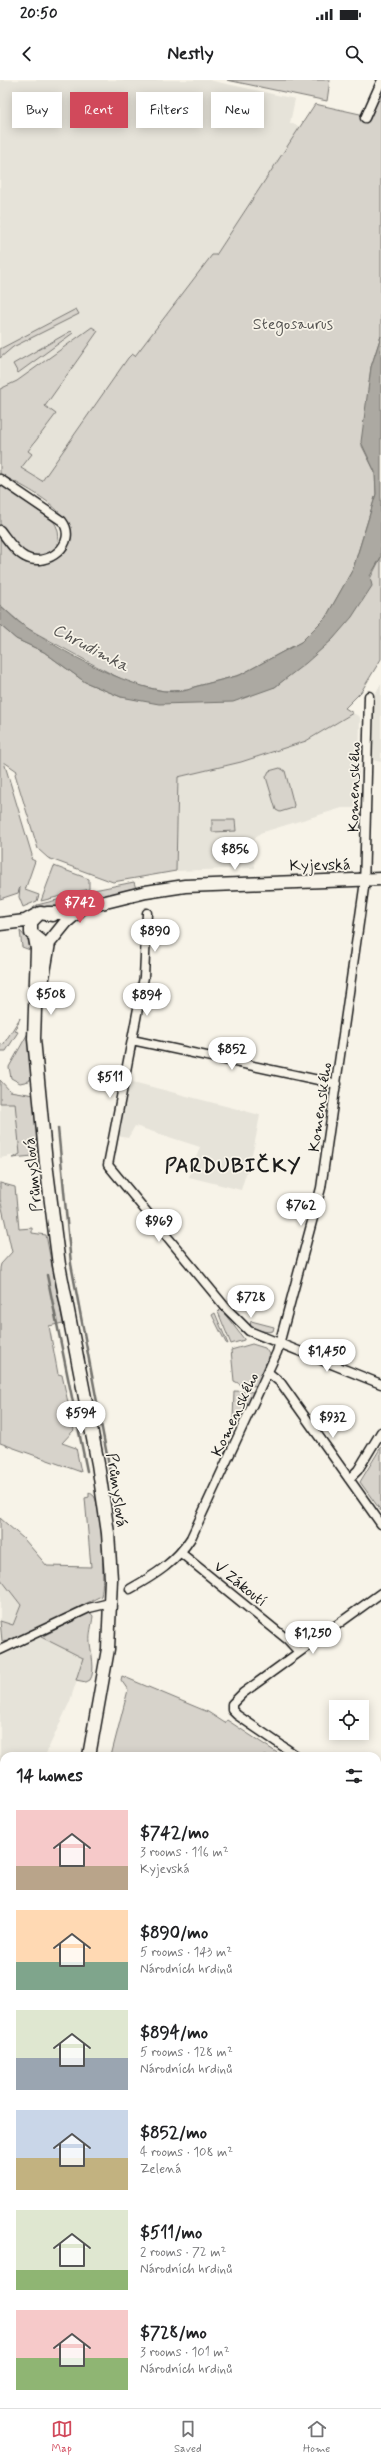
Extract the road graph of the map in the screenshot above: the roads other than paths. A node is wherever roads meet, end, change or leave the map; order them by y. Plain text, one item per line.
1 (381, 82) edge
2 (365, 118) dead end
3 (0, 479) edge
4 (0, 530) edge
5 (369, 696) dead end
6 (365, 879) junction
7 (381, 879) edge
8 (94, 904) junction
9 (147, 913) dead end
10 (42, 914) junction
11 (0, 924) edge
12 (0, 927) edge
13 (33, 935) junction
14 (55, 936) junction
15 (132, 1040) junction
16 (337, 1084) junction
17 (39, 1087) junction
18 (280, 1344) junction
19 (269, 1373) junction
20 (381, 1384) edge
21 (381, 1432) edge
22 (350, 1479) junction
23 (381, 1524) edge
24 (182, 1553) junction
25 (130, 1589) dead end
26 (381, 1593) edge
27 (110, 1603) junction
28 (0, 1650) edge
29 (299, 1652) junction
30 (90, 1752) edge
31 (292, 1752) edge

1 - 2 street
3 - 4 street
5 - 6 street, Komenského
6 - 7 main road, Kyjevská
6 - 8 main road, Kyjevská
6 - 16 street, Komenského
8 - 10 main road, Kyjevská
8 - 14 main road, Kyjevská
9 - 15 street
10 - 11 main road, Kyjevská
10 - 13 main road
10 - 14 main road
12 - 13 main road
13 - 14 main road
13 - 17 main road, Průmyslová
14 - 17 main road, Průmyslová
15 - 16 street
15 - 18 street
16 - 18 street, Komenského
17 - 27 main road, Průmyslová
18 - 19 street, Komenského
18 - 20 street
19 - 22 street
19 - 24 street, Komenského
21 - 22 street
22 - 23 street
24 - 25 street, Komenského
24 - 29 street, V Zákoutí
26 - 29 street
27 - 28 street
27 - 30 main road, Průmyslová
29 - 31 street

